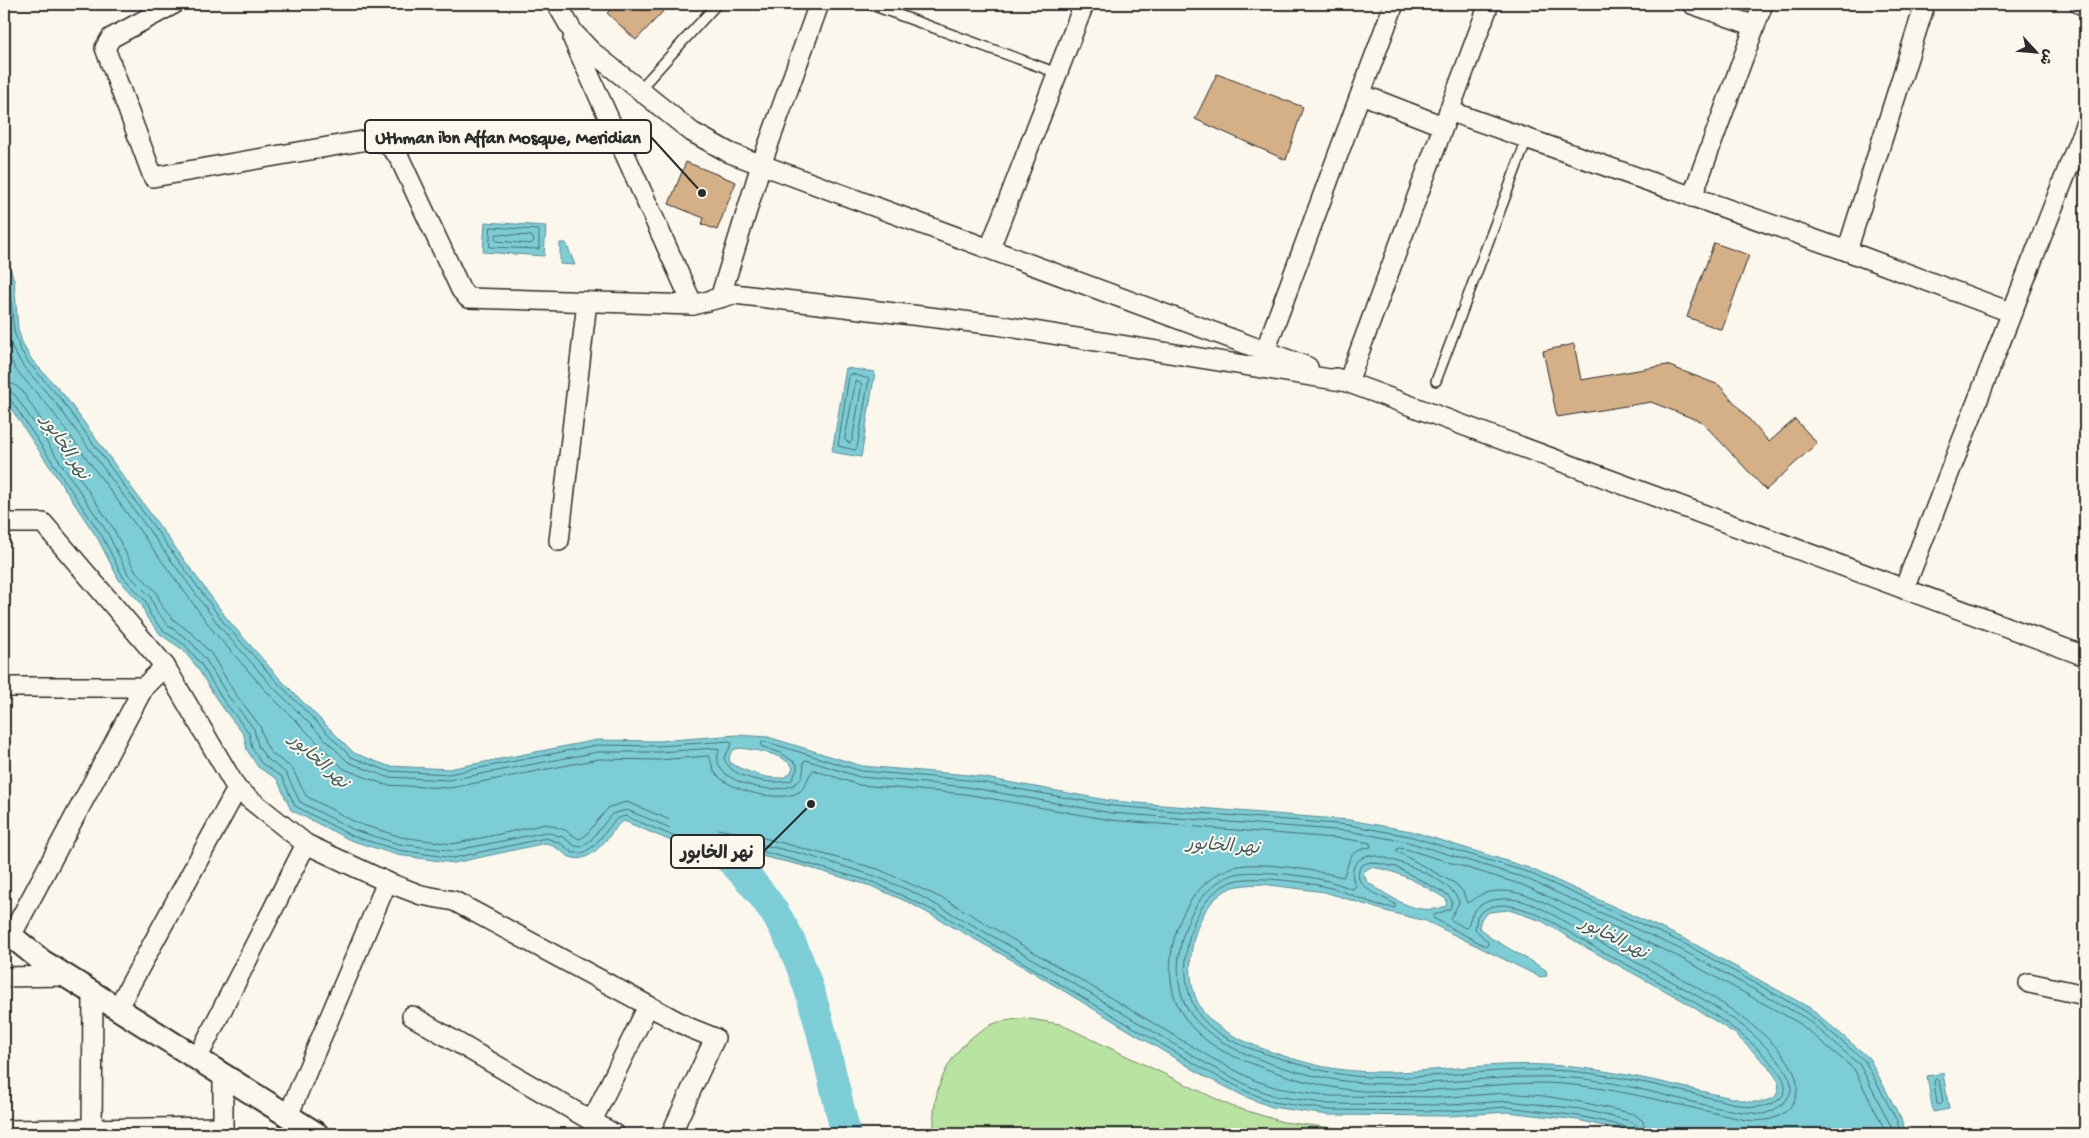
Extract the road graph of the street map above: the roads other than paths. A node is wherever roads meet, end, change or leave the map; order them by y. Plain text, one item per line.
1 (174, 4) edge
2 (557, 4) edge
3 (717, 4) edge
4 (819, 4) edge
5 (869, 4) edge
6 (1084, 4) edge
7 (1394, 4) edge
8 (1489, 4) edge
9 (1692, 4) edge
10 (1763, 4) edge
11 (1925, 4) edge
12 (2080, 4) edge
13 (2085, 6) edge
14 (1755, 26) junction
15 (1057, 73) junction
16 (639, 90) junction
17 (1361, 94) junction
18 (1446, 118) junction
19 (2085, 125) edge
20 (1527, 139) junction
21 (2080, 154) edge
22 (761, 165) junction
23 (1692, 197) junction
24 (990, 248) junction
25 (1847, 251) junction
26 (720, 298) junction
27 (587, 302) junction
28 (693, 305) junction
29 (2010, 312) junction
30 (1265, 351) junction
31 (1436, 381) dead end
32 (1348, 382) junction
33 (4, 523) edge
34 (559, 541) dead end
35 (1904, 589) junction
36 (2085, 656) edge
37 (165, 666) junction
38 (144, 686) junction
39 (4, 687) edge
40 (237, 789) junction
41 (306, 844) junction
42 (388, 882) junction
43 (7, 933) edge
44 (65, 976) junction
45 (4, 977) edge
46 (2029, 983) dead end
47 (92, 993) junction
48 (2085, 995) edge
49 (648, 1006) junction
50 (117, 1009) junction
51 (412, 1016) dead end
52 (197, 1059) junction
53 (222, 1074) junction
54 (288, 1116) junction
55 (592, 1121) junction
56 (4, 1130) edge
57 (92, 1131) edge
58 (223, 1131) edge
59 (317, 1134) edge
60 (614, 1134) edge
61 (671, 1134) edge

1 - 27 street
2 - 16 street
2 - 28 street
3 - 16 lane
4 - 22 street
5 - 15 lane
6 - 15 street
7 - 17 street
8 - 18 street
9 - 14 street
10 - 14 street
11 - 25 street
12 - 13 street
14 - 23 street
15 - 24 street
16 - 22 street
17 - 18 street
17 - 30 street
18 - 20 street
18 - 32 street
19 - 21 street
20 - 23 street
20 - 31 lane
21 - 29 street
22 - 24 street
22 - 26 street
23 - 25 street
24 - 30 street
25 - 29 street
26 - 28 street
26 - 32 street
27 - 28 street
27 - 34 street
29 - 35 street
30 - 32 street
32 - 35 street
33 - 37 street
35 - 36 street
37 - 38 street
37 - 40 street
38 - 39 street
38 - 43 street
40 - 41 street
40 - 50 street
41 - 42 street
41 - 52 street
42 - 49 street
42 - 54 street
43 - 44 street
44 - 45 street
44 - 47 street
46 - 48 street
47 - 50 street
47 - 57 street
49 - 55 street
49 - 61 street
50 - 52 street
51 - 55 street
52 - 53 street
53 - 54 street
53 - 58 street
54 - 59 street
55 - 60 street
56 - 57 street
57 - 58 street

